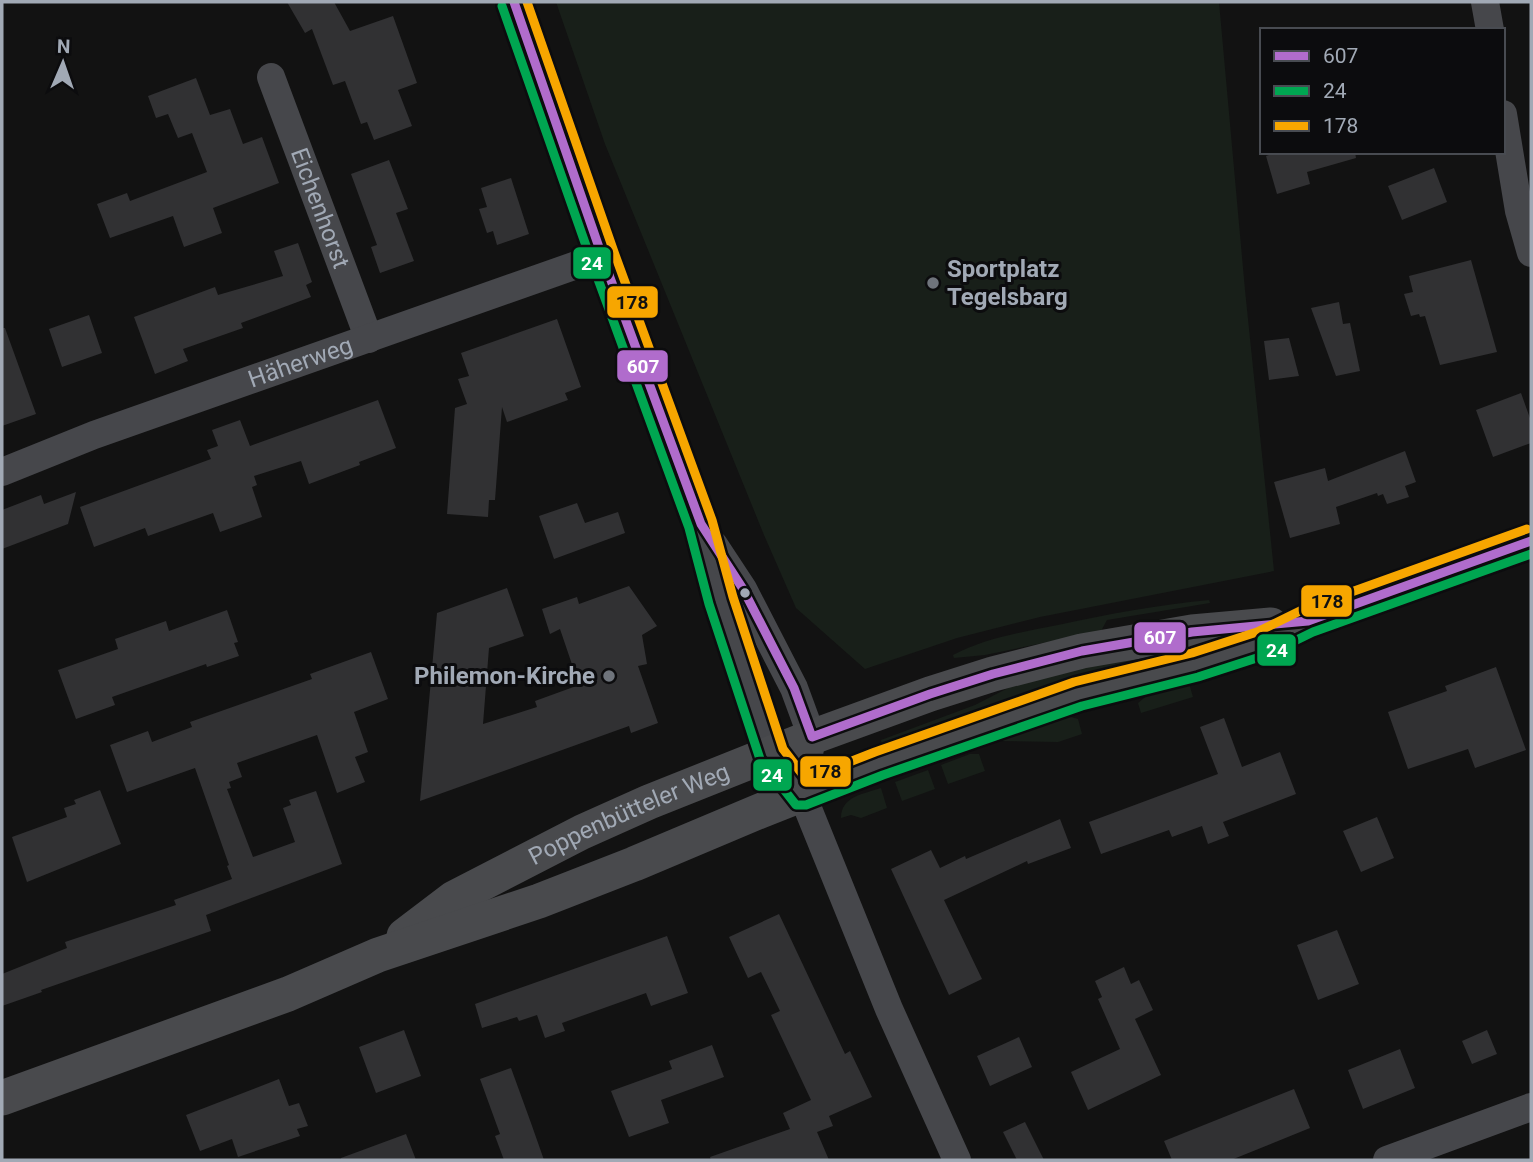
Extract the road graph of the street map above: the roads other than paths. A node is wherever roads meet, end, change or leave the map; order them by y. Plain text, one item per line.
1 (514, 2) edge
2 (1485, 2) edge
3 (1490, 28) edge
4 (271, 78) dead end
5 (1505, 126) edge
6 (1531, 253) edge
7 (603, 256) junction
8 (369, 339) junction
9 (2, 472) edge
10 (701, 524) junction
11 (1531, 541) edge
12 (1308, 621) junction
13 (812, 737) junction
14 (772, 755) junction
15 (802, 794) junction
16 (378, 955) junction
17 (2, 1098) edge
18 (1531, 1107) edge
19 (957, 1160) edge
20 (1387, 1160) edge

1 - 7 street
2 - 3 street
4 - 8 street, Eichenhorst
5 - 6 street
7 - 8 street, Häherweg
7 - 10 street
8 - 9 street, Häherweg
10 - 13 street
10 - 14 street
11 - 12 main road, Poppenbütteler Weg
12 - 13 main road, Poppenbütteler Weg
12 - 15 main road, Poppenbütteler Weg
13 - 14 main road, Poppenbütteler Weg
13 - 15 street
14 - 15 street
14 - 16 main road, Poppenbütteler Weg
15 - 16 main road, Poppenbütteler Weg
15 - 19 street
16 - 17 main road, Poppenbütteler Weg
18 - 20 street

